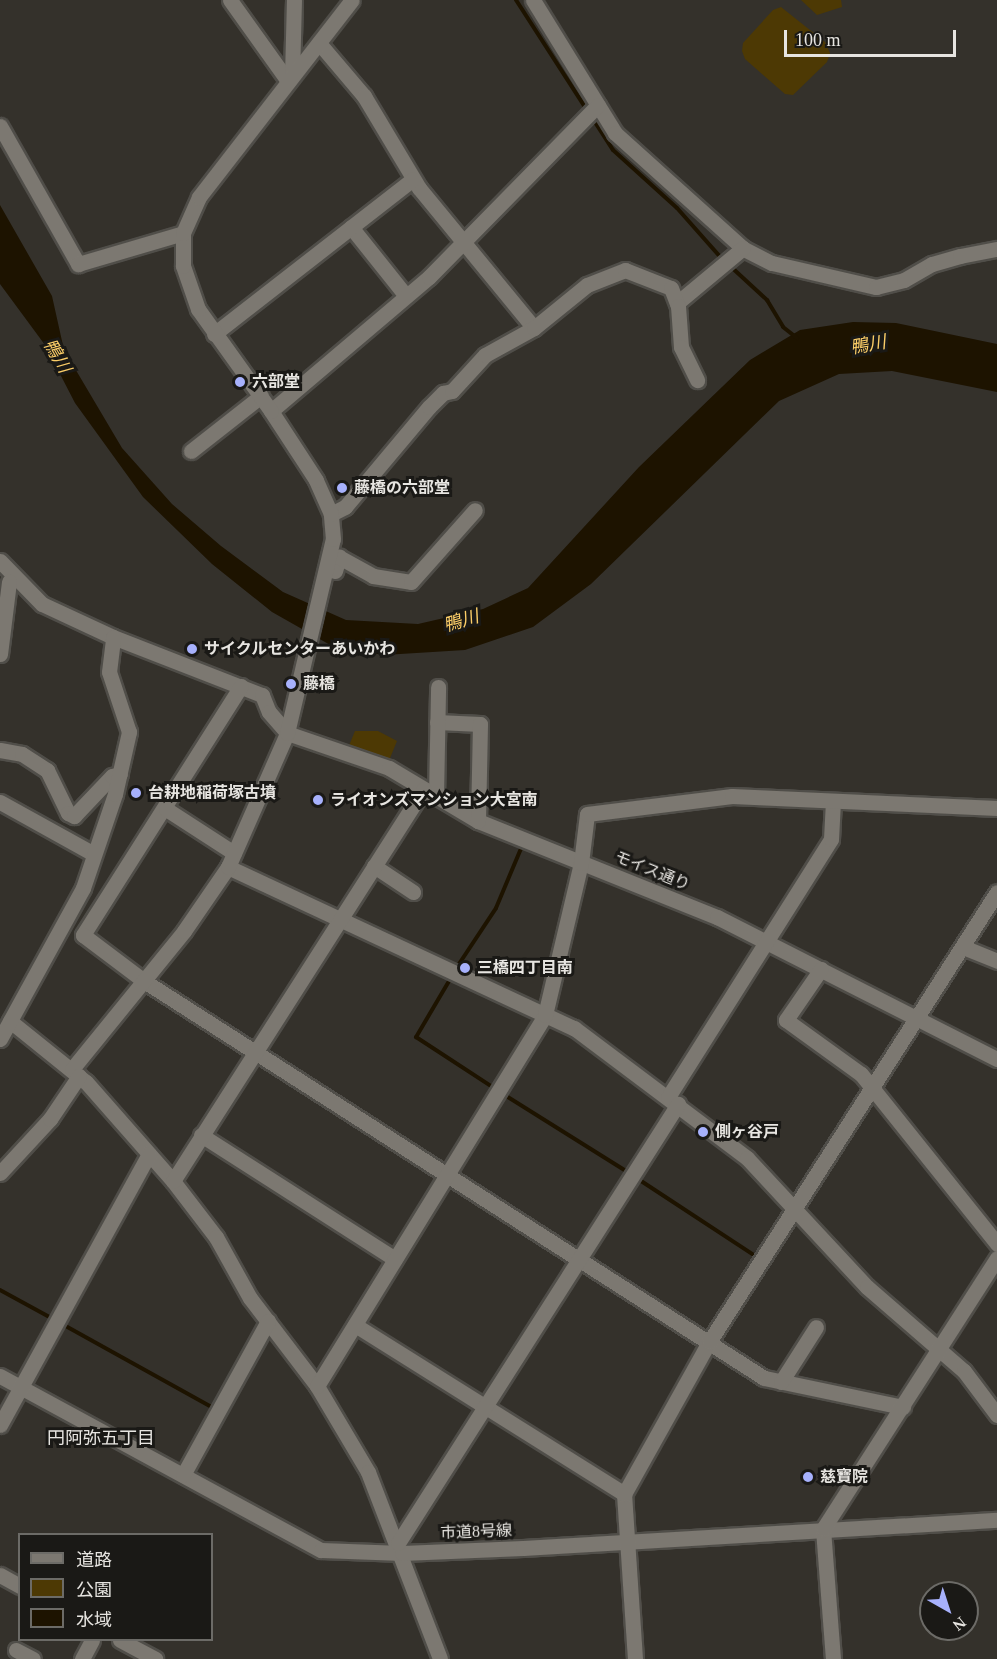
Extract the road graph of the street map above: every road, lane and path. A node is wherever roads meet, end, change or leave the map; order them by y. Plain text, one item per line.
1 (230, 0) edge
2 (294, 0) edge
3 (352, 0) edge
4 (533, 0) edge
5 (319, 43) junction
6 (290, 79) junction
7 (598, 105) junction
8 (0, 126) edge
9 (412, 179) junction
10 (351, 227) junction
11 (183, 233) junction
12 (462, 243) junction
13 (743, 248) junction
14 (997, 249) edge
15 (406, 296) junction
16 (677, 303) junction
17 (534, 328) junction
18 (214, 334) junction
19 (697, 380) dead end
20 (261, 396) junction
21 (272, 411) junction
22 (191, 450) dead end
23 (475, 510) dead end
24 (331, 514) junction
25 (0, 561) edge
26 (330, 572) junction
27 (9, 582) edge
28 (113, 637) junction
29 (0, 654) edge
30 (241, 686) junction
31 (438, 687) dead end
32 (437, 722) junction
33 (287, 733) junction
34 (0, 750) edge
35 (120, 774) junction
36 (430, 792) junction
37 (0, 802) edge
38 (833, 802) junction
39 (997, 808) edge
40 (166, 809) junction
41 (478, 821) junction
42 (94, 854) junction
43 (231, 860) junction
44 (581, 863) junction
45 (374, 866) junction
46 (413, 892) dead end
47 (997, 892) edge
48 (340, 918) junction
49 (766, 941) junction
50 (963, 946) junction
51 (997, 961) edge
52 (821, 969) junction
53 (144, 981) junction
54 (545, 1015) junction
55 (918, 1017) junction
56 (10, 1021) junction
57 (0, 1039) edge
58 (255, 1052) junction
59 (997, 1059) edge
60 (76, 1073) junction
61 (872, 1089) junction
62 (673, 1101) junction
63 (201, 1135) junction
64 (149, 1154) junction
65 (0, 1173) edge
66 (447, 1174) junction
67 (174, 1180) junction
68 (795, 1211) junction
69 (997, 1244) edge
70 (997, 1258) edge
71 (395, 1259) junction
72 (578, 1260) junction
73 (268, 1321) junction
74 (355, 1325) junction
75 (816, 1327) dead end
76 (709, 1342) junction
77 (939, 1348) junction
78 (0, 1376) edge
79 (781, 1382) junction
80 (317, 1386) junction
81 (20, 1387) junction
82 (484, 1407) junction
83 (903, 1407) junction
84 (997, 1415) edge
85 (0, 1425) edge
86 (183, 1475) junction
87 (624, 1494) junction
88 (997, 1520) edge
89 (823, 1529) junction
90 (627, 1540) junction
91 (400, 1548) junction
92 (0, 1575) edge
93 (18, 1585) edge
94 (91, 1641) edge
95 (122, 1641) edge
96 (16, 1650) dead end
97 (33, 1659) edge
98 (82, 1659) edge
99 (155, 1659) edge
100 (440, 1659) edge
101 (635, 1659) edge
102 (833, 1659) edge

1 - 6 street
2 - 6 street
3 - 5 street
4 - 7 street
5 - 6 street
5 - 9 street
6 - 11 street
7 - 12 street
7 - 13 street
8 - 11 street
9 - 10 street
9 - 12 street
10 - 15 street
10 - 18 street
11 - 18 street
12 - 15 street
12 - 17 street
13 - 14 street
13 - 16 street
15 - 21 street
16 - 17 street
16 - 19 street
17 - 24 street
18 - 20 street
20 - 21 street
20 - 22 street
21 - 24 street
23 - 26 street
24 - 26 street
25 - 27 street
26 - 33 street
27 - 28 street
27 - 29 street
28 - 30 street
28 - 35 street
30 - 33 street
30 - 40 street
31 - 32 street
32 - 36 street
32 - 41 street
33 - 36 street, モイス通り
33 - 43 street
34 - 35 street
35 - 42 street
36 - 41 street, モイス通り
36 - 45 street
37 - 42 street
38 - 39 street
38 - 44 street
38 - 49 street
40 - 43 street
40 - 53 street
41 - 44 street, モイス通り
42 - 56 street
43 - 48 street
43 - 53 street
44 - 49 street, モイス通り
44 - 54 street
45 - 46 street
45 - 48 street
47 - 50 street
48 - 54 street
48 - 58 street
49 - 52 street, モイス通り
49 - 62 street
50 - 51 street
50 - 55 street
52 - 55 street, モイス通り
52 - 61 street
53 - 58 street
53 - 60 street
54 - 62 street
54 - 66 street
55 - 59 street, モイス通り
55 - 61 street
56 - 57 street
56 - 60 street
58 - 63 street
58 - 66 street
60 - 64 street
60 - 65 street
61 - 68 street
61 - 69 street
62 - 68 street
62 - 72 street
63 - 67 street
63 - 71 street
64 - 67 street
64 - 81 street
66 - 71 street
66 - 72 street
67 - 73 street
68 - 76 street
68 - 77 street
70 - 77 street
71 - 74 street
72 - 76 street
72 - 82 street
73 - 80 street
73 - 86 street
74 - 80 street
74 - 82 street
75 - 79 street
76 - 79 street
76 - 87 street
77 - 83 street
77 - 84 street
78 - 81 street, 市道8号線
79 - 83 street
80 - 91 street
81 - 85 street
81 - 86 street, 市道8号線
82 - 87 street
82 - 91 street
83 - 89 street
86 - 91 street, 市道8号線
87 - 90 street
88 - 89 street, 市道8号線
89 - 90 street, 市道8号線
89 - 102 street
90 - 91 street, 市道8号線
90 - 101 street
91 - 100 street
92 - 93 street
94 - 98 street
95 - 99 street
96 - 97 street

